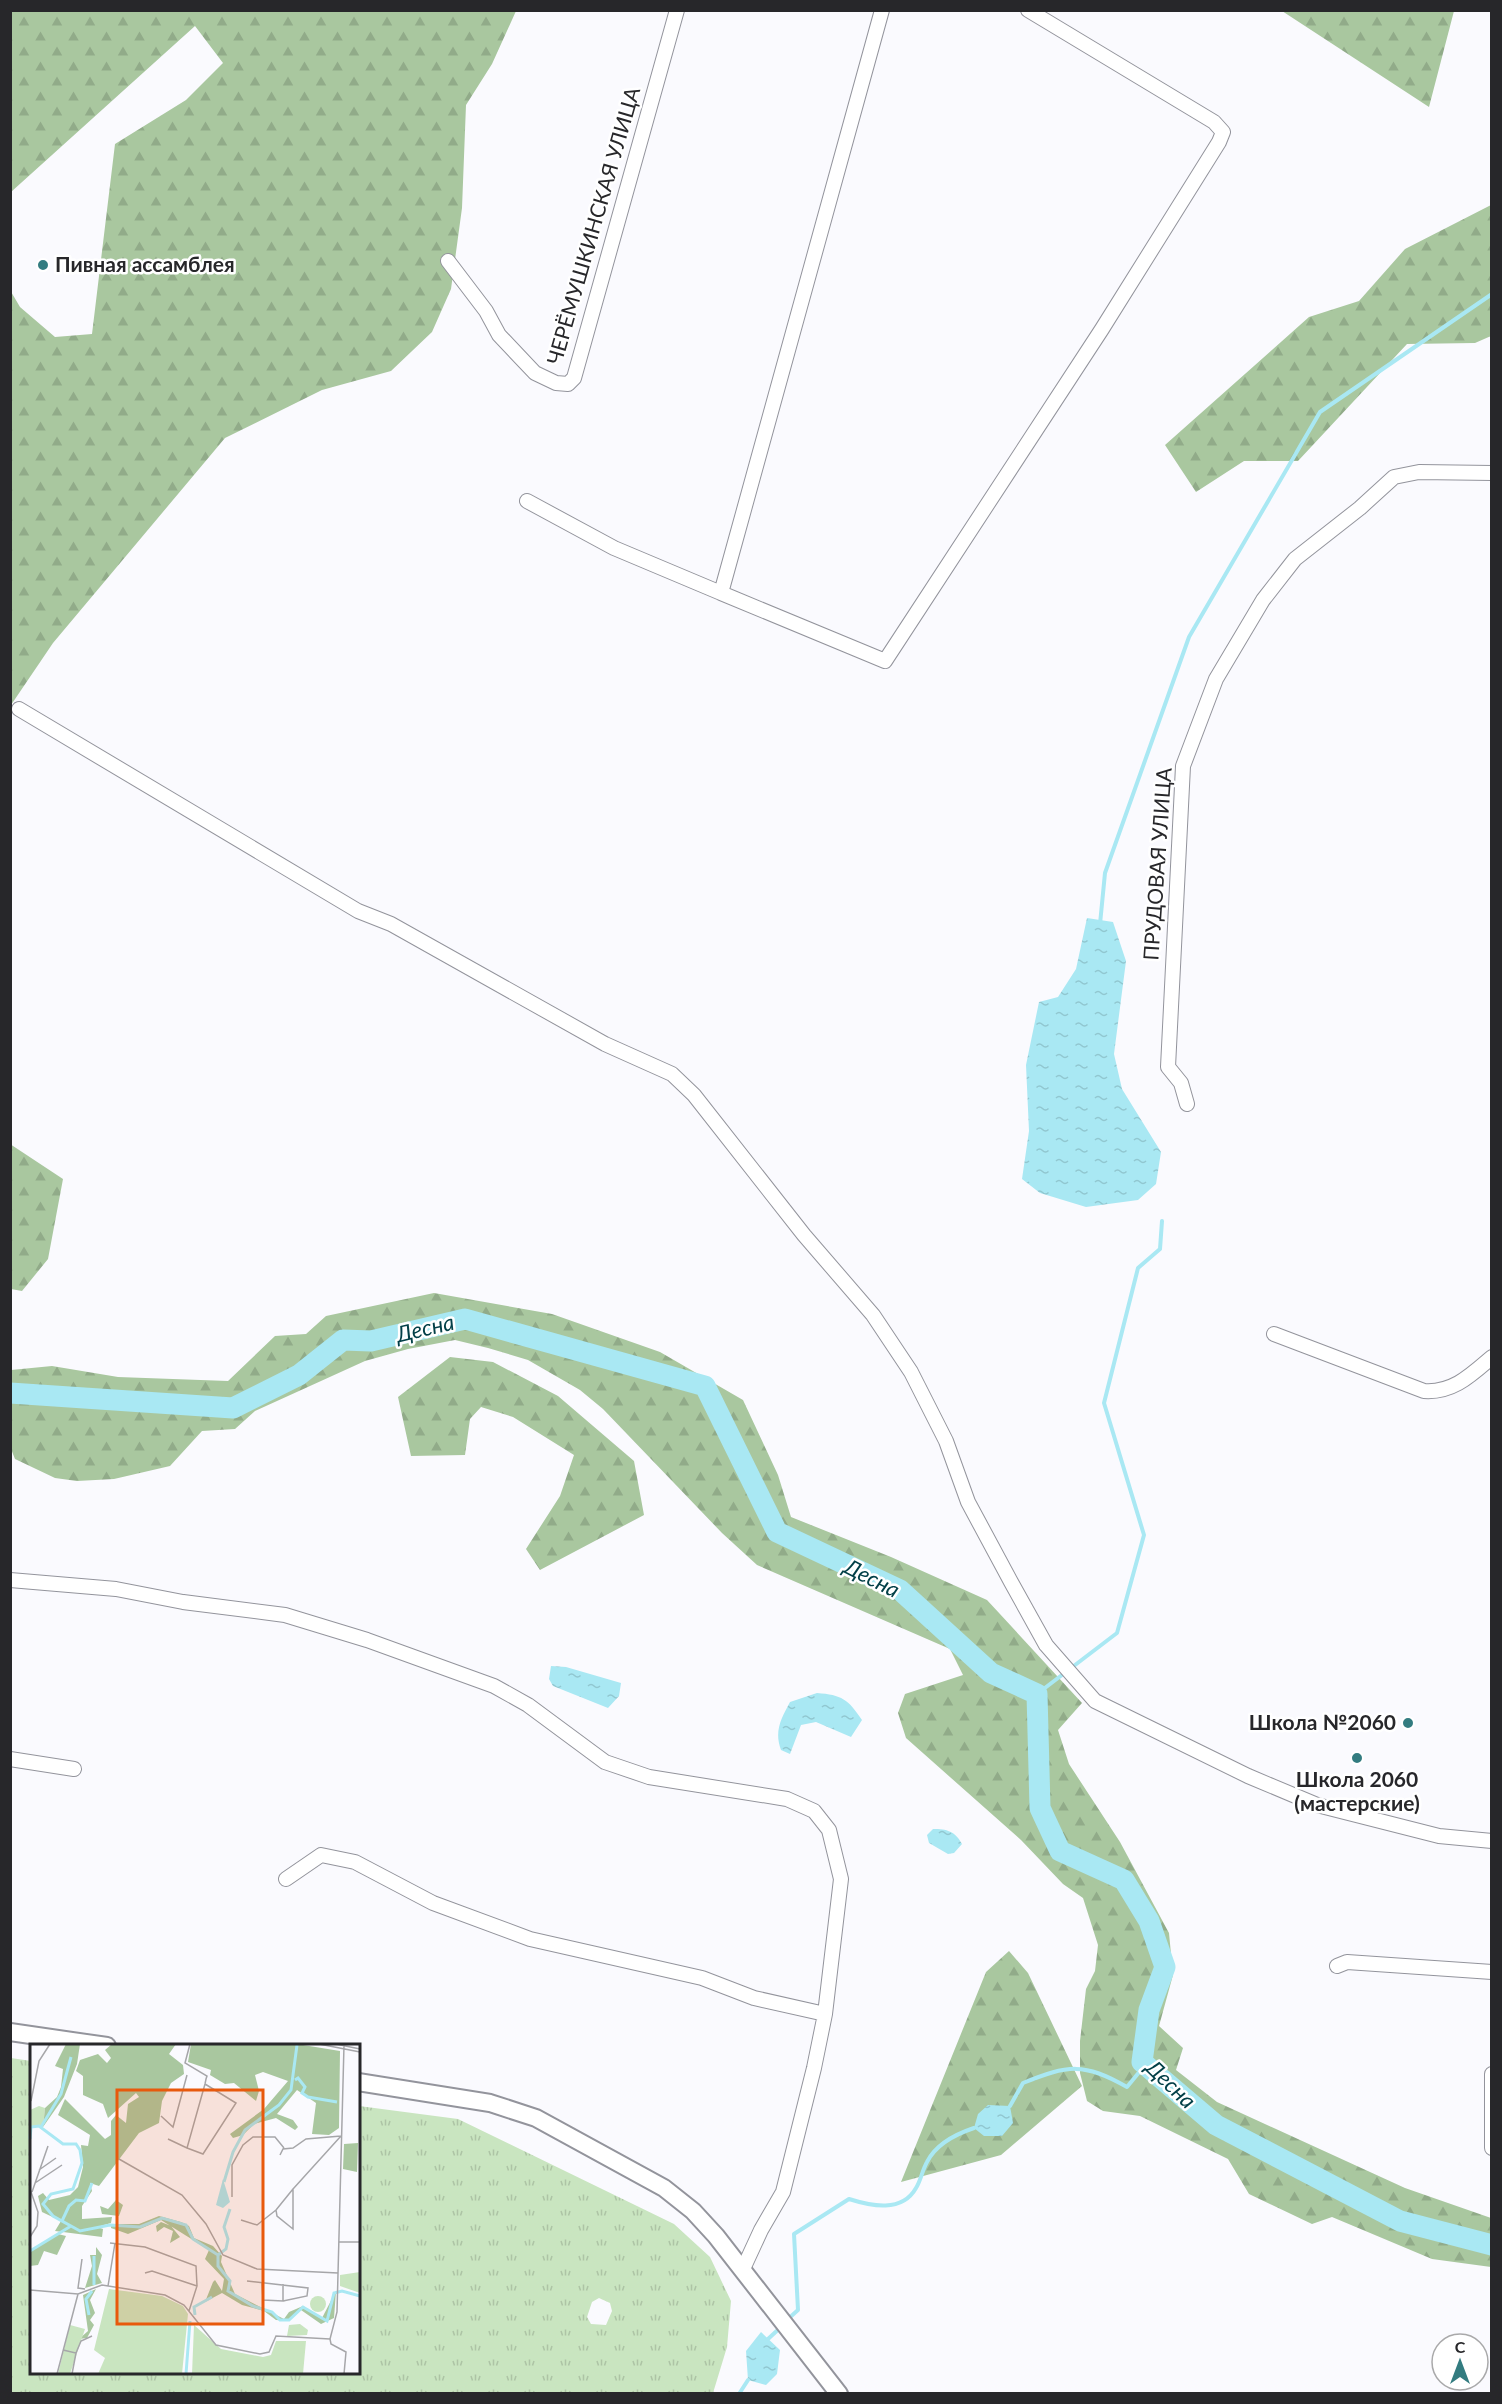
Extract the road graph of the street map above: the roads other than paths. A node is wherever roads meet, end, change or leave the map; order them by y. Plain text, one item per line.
1 (677, 10) edge
2 (882, 10) edge
3 (1028, 10) edge
4 (448, 261) dead end
5 (1491, 473) edge
6 (527, 501) dead end
7 (721, 593) junction
8 (18, 709) dead end
9 (1187, 1104) dead end
10 (1274, 1334) dead end
11 (1491, 1357) edge
12 (10, 1580) edge
13 (10, 1759) edge
14 (74, 1770) dead end
15 (1491, 1841) edge
16 (286, 1879) dead end
17 (1337, 1966) dead end
18 (1491, 1972) edge
19 (825, 2014) junction
20 (10, 2031) edge
21 (94, 2044) edge
22 (1491, 2074) edge
23 (360, 2082) edge
24 (1491, 2148) edge
25 (743, 2269) junction
26 (839, 2394) edge

1 - 4 street, ЧЕРЁМУШКИНСКАЯ УЛИЦА
2 - 7 street
3 - 7 street
5 - 9 street, ПРУДОВАЯ УЛИЦА
6 - 7 street
8 - 15 street
10 - 11 street
12 - 19 street
13 - 14 street
16 - 19 street
17 - 18 street
19 - 25 street
20 - 21 street
22 - 24 street
23 - 25 street
25 - 26 street

